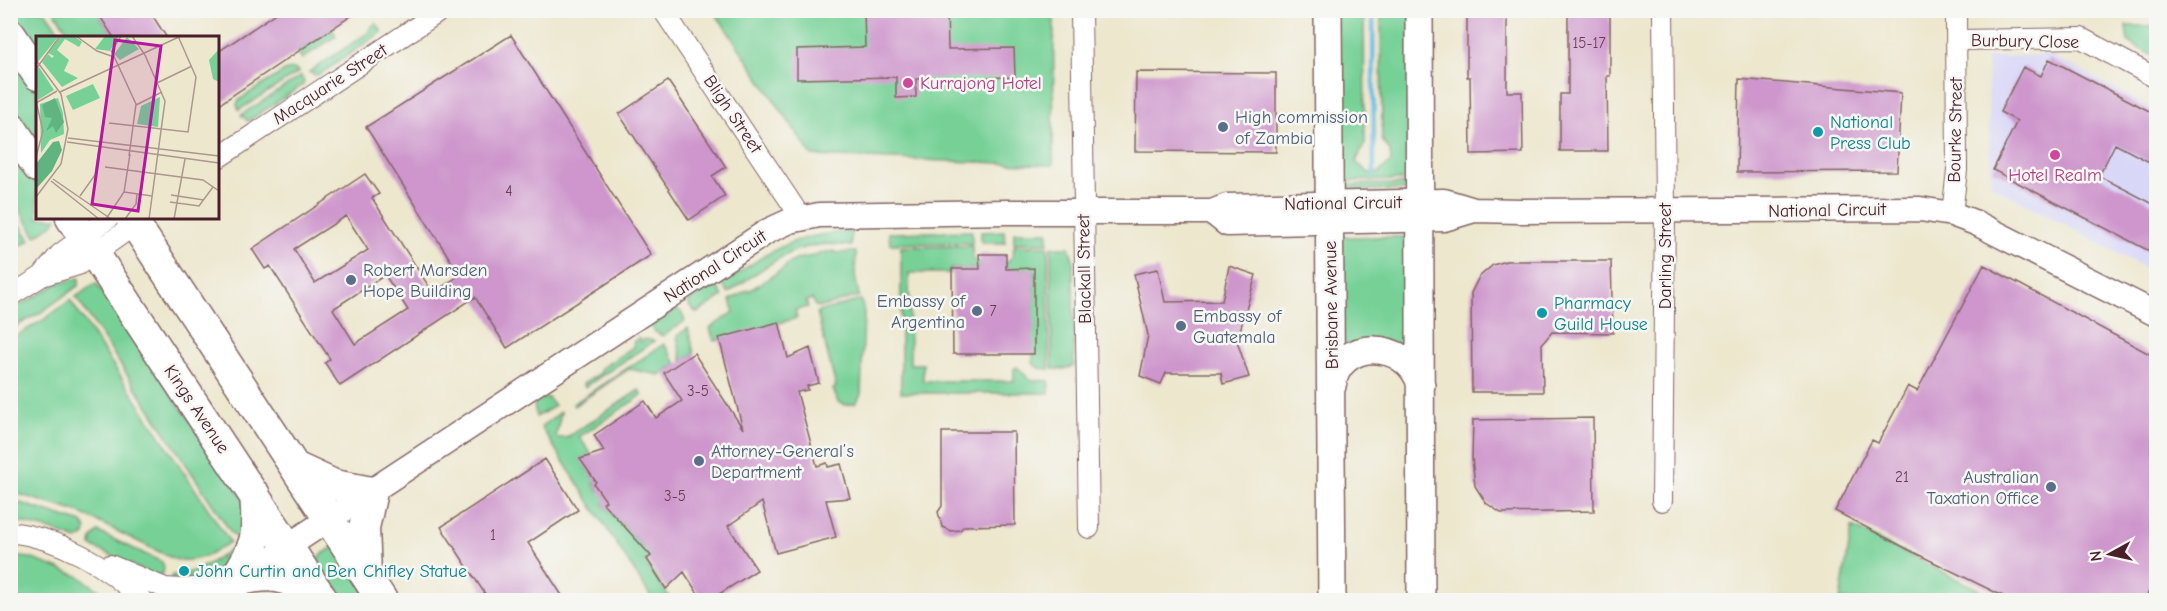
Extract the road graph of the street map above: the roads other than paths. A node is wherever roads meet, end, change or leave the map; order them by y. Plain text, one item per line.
1 (442, 10) edge
2 (663, 10) edge
3 (1081, 10) edge
4 (1328, 10) edge
5 (1419, 10) edge
6 (1663, 10) edge
7 (1956, 10) edge
8 (10, 34) edge
9 (1957, 40) junction
10 (36, 72) edge
11 (2157, 78) edge
12 (10, 126) edge
13 (219, 157) edge
14 (36, 164) edge
15 (1421, 211) junction
16 (1665, 211) junction
17 (1083, 212) junction
18 (1330, 213) junction
19 (1952, 214) junction
20 (130, 219) edge
21 (802, 219) junction
22 (83, 236) edge
23 (10, 296) edge
24 (2157, 314) edge
25 (1421, 385) junction
26 (1332, 393) junction
27 (296, 467) junction
28 (372, 492) junction
29 (255, 495) junction
30 (1662, 501) dead end
31 (330, 519) junction
32 (1089, 528) dead end
33 (12, 532) edge
34 (288, 546) junction
35 (88, 558) junction
36 (366, 574) junction
37 (226, 589) edge
38 (142, 600) edge
39 (204, 600) edge
40 (322, 600) edge
41 (382, 600) edge
42 (1332, 600) edge
43 (1421, 600) edge

1 - 13 street, Macquarie Street
2 - 21 street, Bligh Street
3 - 17 street, Blackall Street
4 - 18 main road, Brisbane Avenue
5 - 15 main road
6 - 16 street, Darling Street
7 - 9 street, Bourke Street
8 - 10 main road
9 - 11 street, Burbury Close
9 - 19 street, Bourke Street
12 - 14 main road
15 - 16 street, National Circuit
15 - 18 street, National Circuit
15 - 25 main road
16 - 19 street, National Circuit
16 - 30 street, Darling Street
17 - 18 street, National Circuit
17 - 21 street, National Circuit
17 - 32 street, Blackall Street
18 - 26 main road, Brisbane Avenue
19 - 24 street, National Circuit
20 - 22 street
20 - 22 street
20 - 27 main road
21 - 28 street, National Circuit
22 - 23 street
22 - 29 main road, Kings Avenue
25 - 26 main road
25 - 43 main road
26 - 42 main road, Brisbane Avenue
27 - 28 main road
27 - 31 main road
28 - 31 street, National Circuit
28 - 36 main road
29 - 34 main road, Kings Avenue
29 - 37 main road
31 - 34 street, National Circuit
31 - 36 main road
33 - 35 street
34 - 37 street
34 - 40 main road, Kings Avenue
35 - 37 street
35 - 38 street
36 - 41 main road
37 - 39 street
37 - 40 main road

